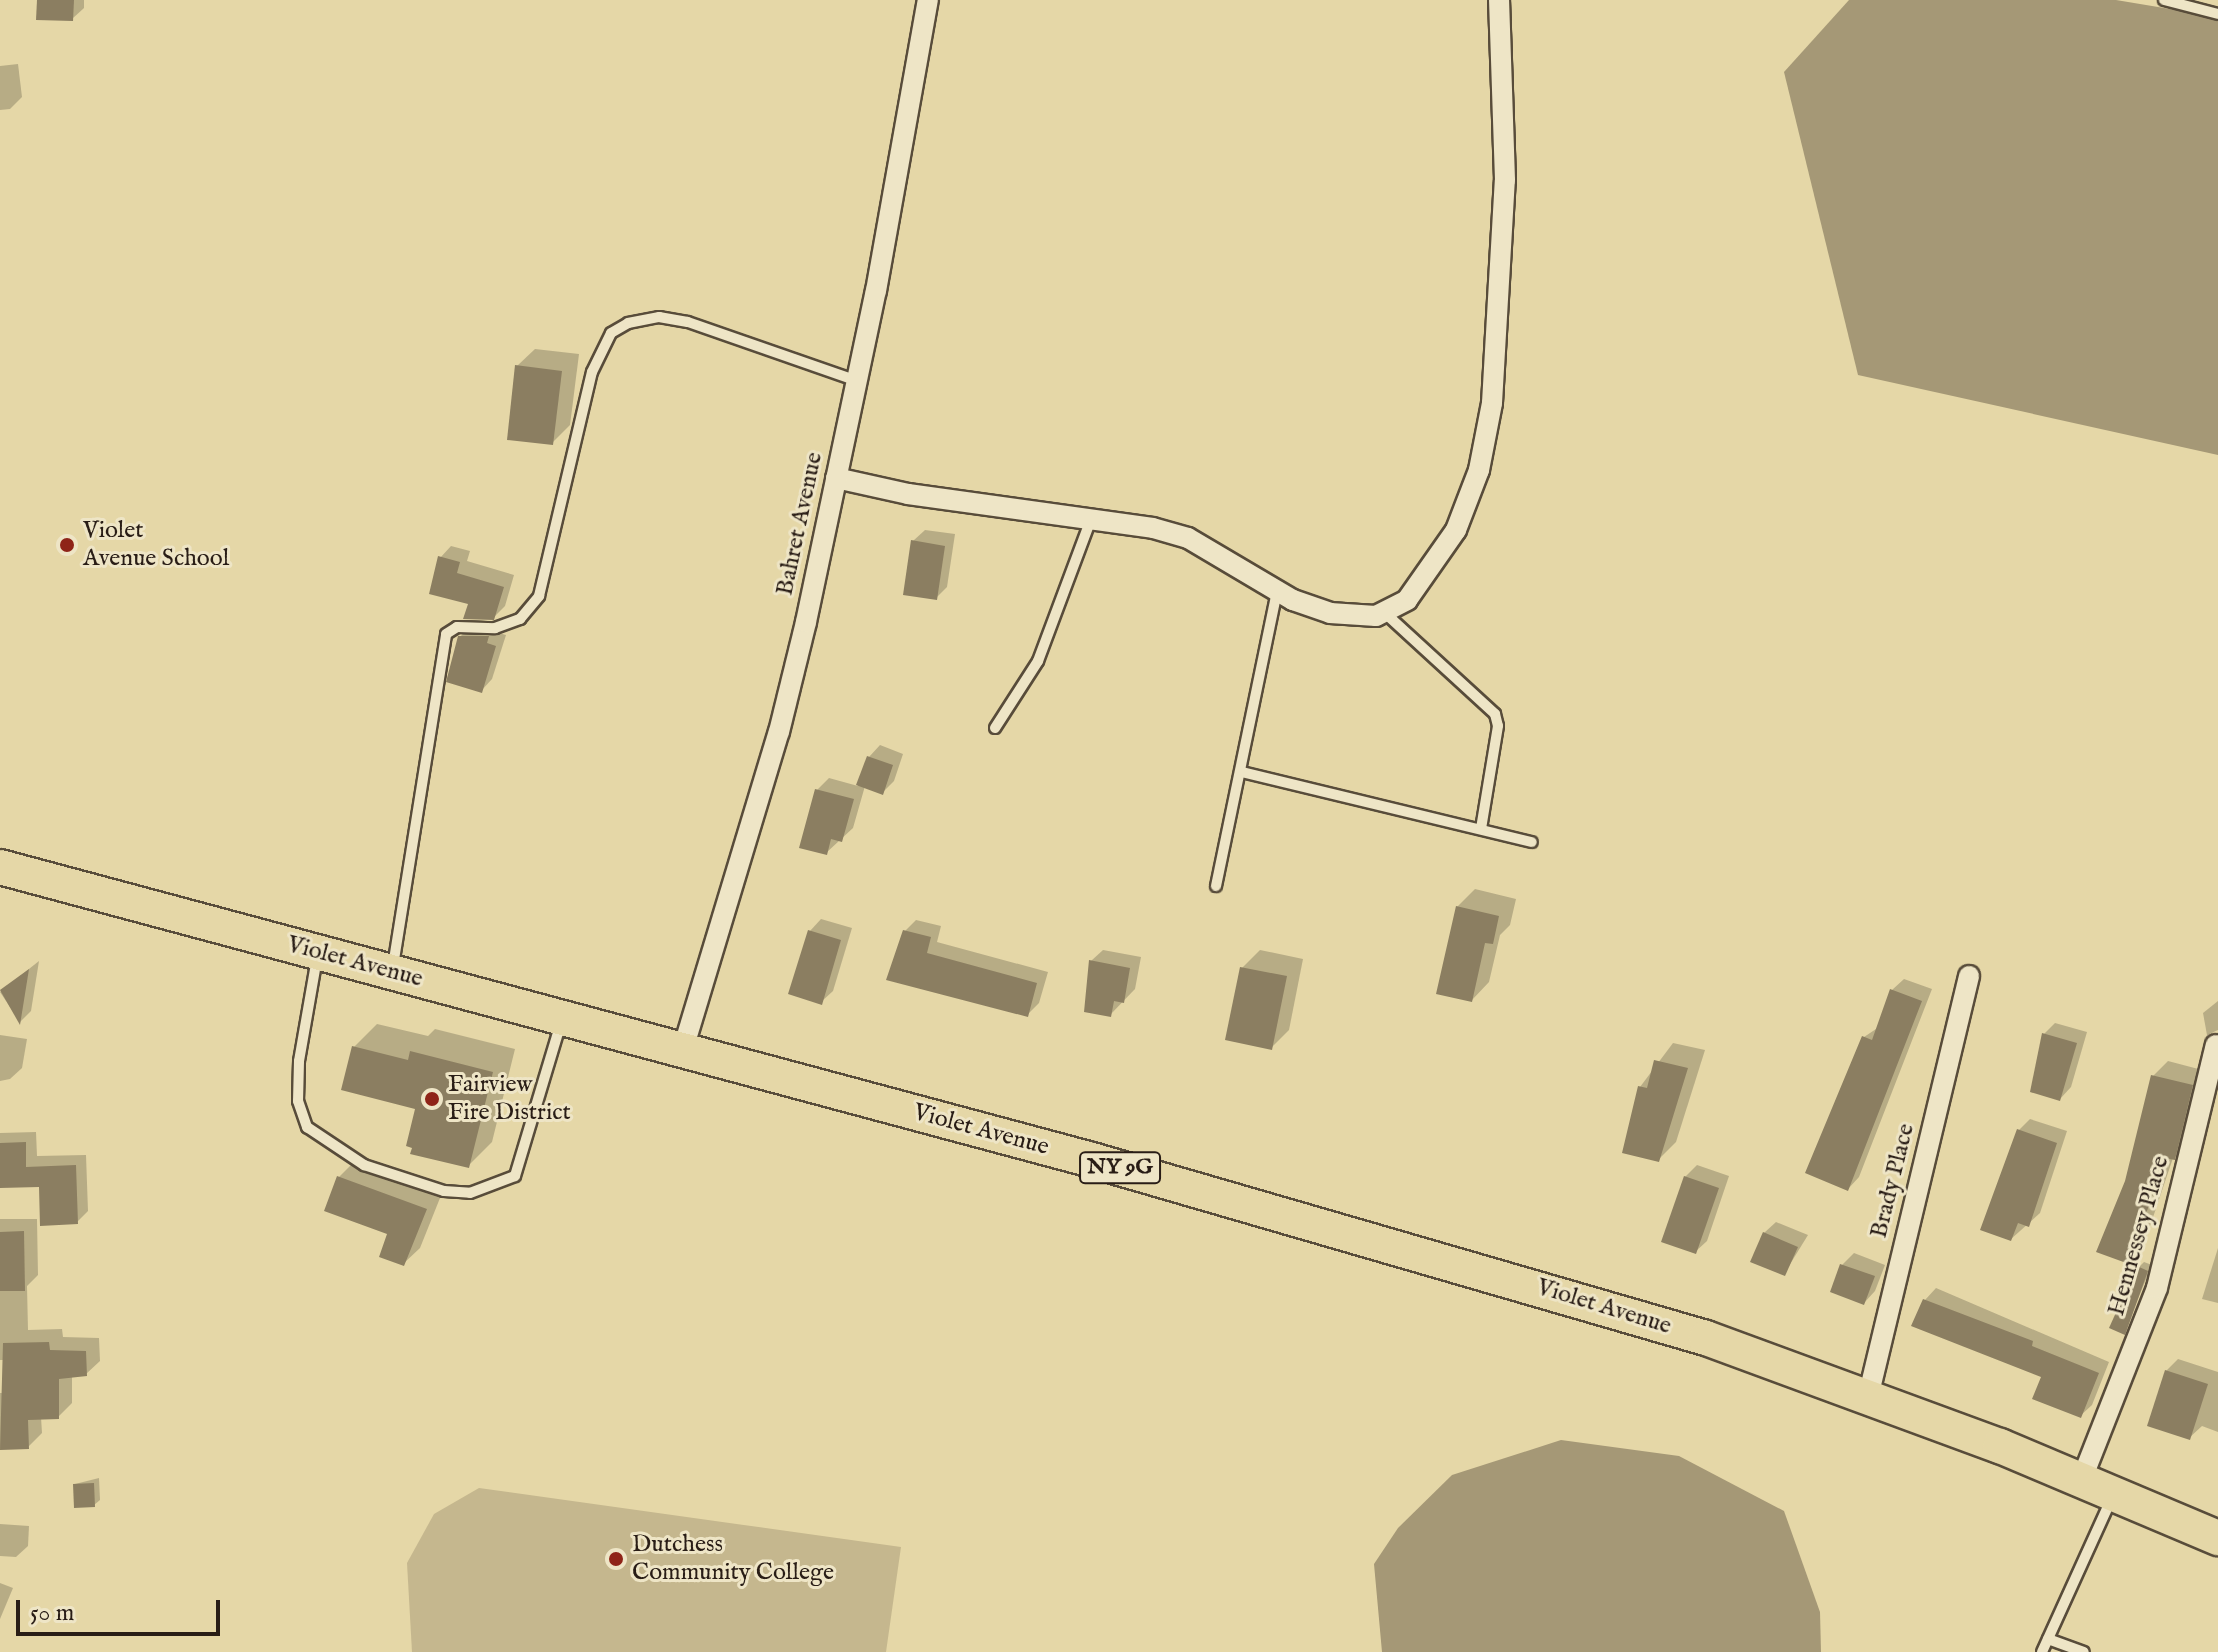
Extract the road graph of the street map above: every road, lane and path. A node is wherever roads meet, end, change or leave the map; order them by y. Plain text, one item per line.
1 (928, 0) edge
2 (1499, 0) edge
3 (2164, 0) edge
4 (2218, 14) edge
5 (857, 381) junction
6 (836, 478) junction
7 (1091, 519) junction
8 (1277, 591) junction
9 (1386, 614) junction
10 (995, 728) dead end
11 (1242, 772) junction
12 (1481, 829) junction
13 (1532, 842) dead end
14 (0, 867) edge
15 (1216, 886) dead end
16 (319, 952) junction
17 (392, 971) junction
18 (1969, 976) dead end
19 (562, 1017) junction
20 (2216, 1045) dead end
21 (683, 1049) junction
22 (1868, 1397) junction
23 (2081, 1481) junction
24 (2113, 1494) junction
25 (2218, 1538) edge
26 (2048, 1639) junction
27 (2042, 1652) edge
28 (2084, 1652) edge

1 - 5 street, Bahret Avenue
2 - 9 street
3 - 4 lane
5 - 6 street, Bahret Avenue
5 - 17 lane
6 - 7 street
6 - 21 street, Bahret Avenue
7 - 8 street
7 - 10 lane
8 - 9 street
8 - 11 lane
9 - 12 lane
11 - 12 lane
11 - 15 lane
12 - 13 lane
14 - 16 main road, Violet Avenue / NY 9G
16 - 17 main road, Violet Avenue / NY 9G
16 - 19 lane
17 - 19 main road, Violet Avenue / NY 9G
18 - 22 street, Brady Place
19 - 21 main road, Violet Avenue / NY 9G
20 - 23 street, Hennessey Place
21 - 22 main road, Violet Avenue / NY 9G
22 - 23 main road, Violet Avenue / NY 9G
23 - 24 main road, Violet Avenue / NY 9G
24 - 25 main road, Violet Avenue / NY 9G
24 - 26 lane
26 - 27 lane
26 - 28 lane

